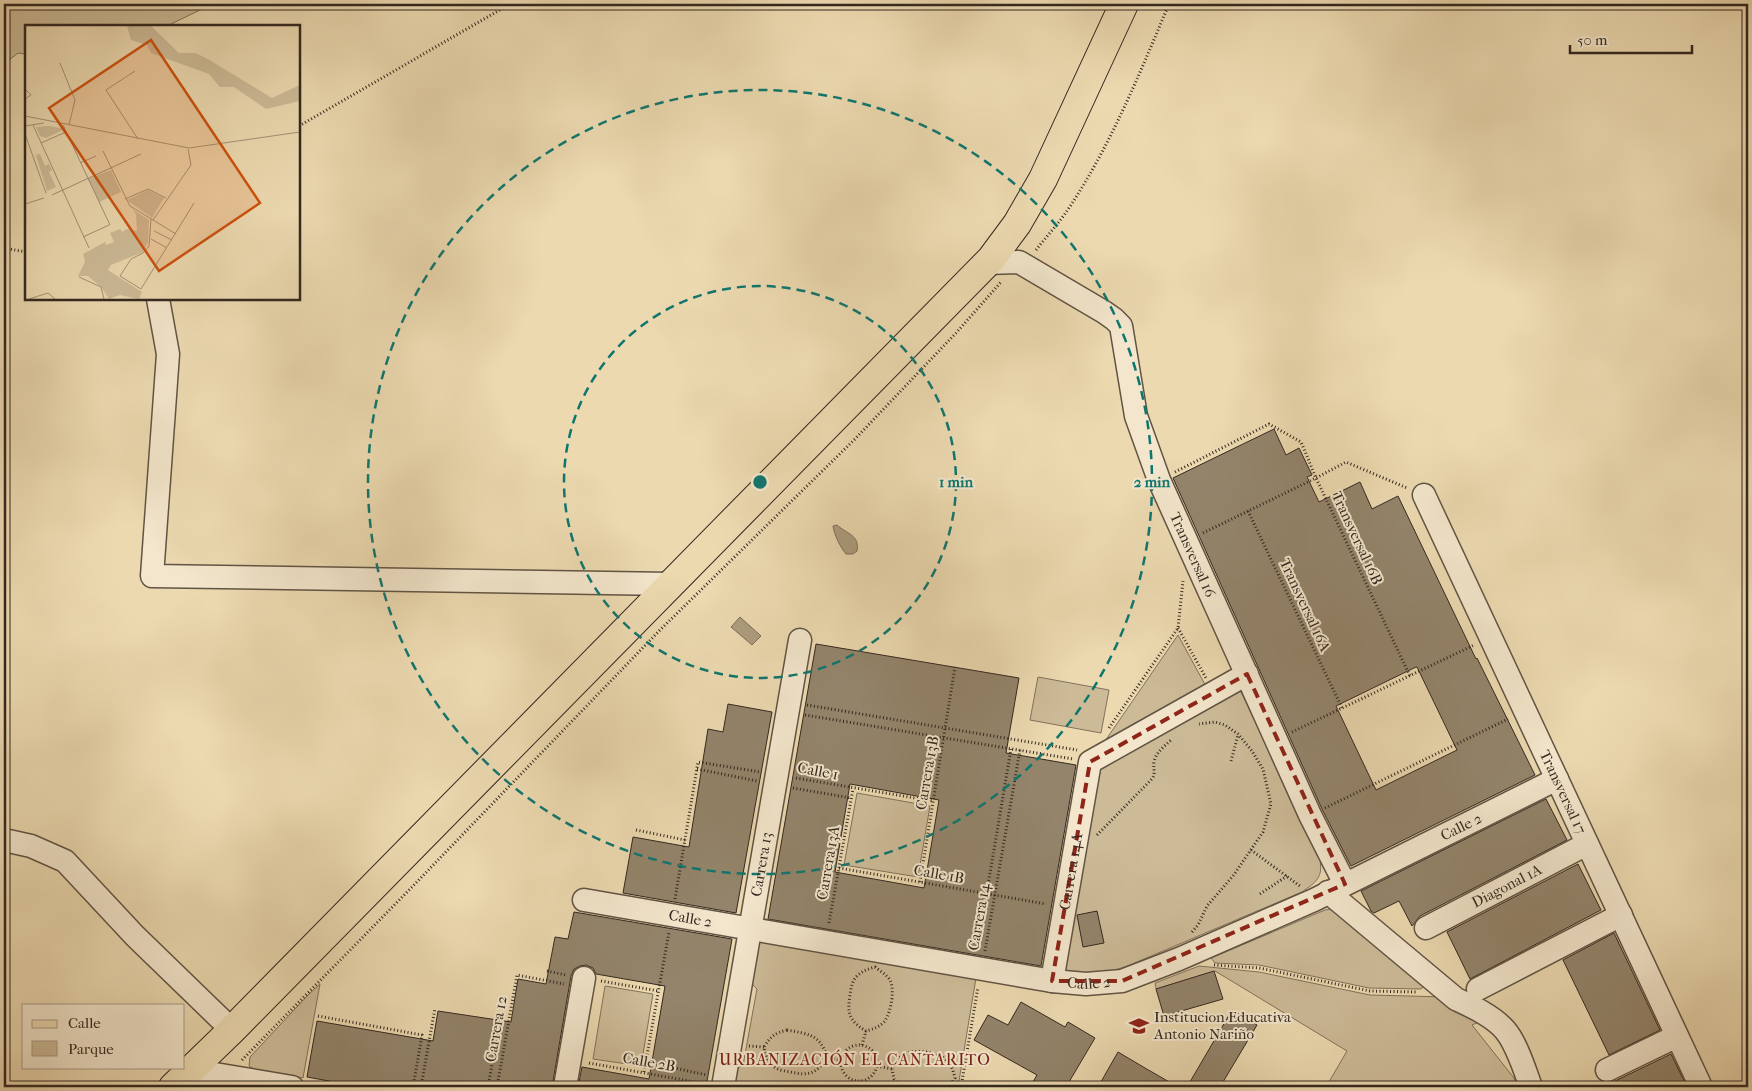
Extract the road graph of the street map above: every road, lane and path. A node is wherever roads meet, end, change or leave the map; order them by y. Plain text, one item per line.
1 (510, 4) edge
2 (1124, 4) edge
3 (300, 125) edge
4 (1010, 234) junction
5 (4, 248) edge
6 (25, 252) edge
7 (1019, 262) junction
8 (987, 263) junction
9 (158, 300) edge
10 (1316, 478) junction
11 (1159, 480) junction
12 (1424, 495) joint
13 (1248, 511) junction
14 (1187, 540) junction
15 (1183, 579) dead end
16 (671, 584) junction
17 (1178, 628) junction
18 (1490, 638) junction
19 (800, 640) dead end
20 (955, 667) dead end
21 (1247, 674) junction
22 (1410, 676) junction
23 (1213, 692) junction
24 (788, 707) junction
25 (1342, 708) junction
26 (1525, 711) junction
27 (1195, 724) dead end
28 (946, 728) junction
29 (1108, 730) dead end
30 (1238, 734) junction
31 (944, 738) junction
32 (1174, 738) dead end
33 (1276, 740) junction
34 (1011, 748) junction
35 (1020, 750) junction
36 (1231, 760) dead end
37 (698, 762) dead end
38 (1090, 762) junction
39 (777, 774) junction
40 (1557, 779) junction
41 (853, 789) junction
42 (933, 801) junction
43 (1310, 815) junction
44 (636, 830) dead end
45 (4, 840) edge
46 (685, 840) dead end
47 (1587, 844) junction
48 (1250, 850) junction
49 (1073, 857) junction
50 (839, 868) junction
51 (1287, 876) junction
52 (920, 882) junction
53 (1328, 893) junction
54 (987, 894) junction
55 (1260, 894) dead end
56 (994, 895) junction
57 (584, 900) dead end
58 (1064, 907) junction
59 (1621, 915) junction
60 (751, 928) junction
61 (1426, 928) dead end
62 (826, 941) junction
63 (1187, 956) junction
64 (978, 968) junction
65 (1052, 981) junction
66 (583, 983) joint
67 (1478, 989) dead end
68 (1426, 992) dead end
69 (434, 1008) dead end
70 (318, 1016) dead end
71 (500, 1019) dead end
72 (232, 1030) junction
73 (866, 1031) junction
74 (1677, 1036) junction
75 (862, 1045) junction
76 (827, 1057) junction
77 (570, 1059) junction
78 (842, 1061) junction
79 (646, 1062) dead end
80 (877, 1066) junction
81 (892, 1069) junction
82 (1607, 1070) dead end
83 (182, 1078) edge
84 (955, 1078) junction
85 (962, 1080) junction
86 (724, 1084) edge
87 (263, 1085) edge
88 (292, 1087) edge
89 (413, 1087) edge
90 (421, 1087) edge
91 (488, 1087) edge
92 (497, 1087) edge
93 (565, 1087) edge
94 (902, 1087) edge
95 (949, 1087) edge
96 (961, 1087) edge
97 (1531, 1087) edge
98 (1701, 1087) edge

1 - 3 path
2 - 4 main road
4 - 7 street
4 - 8 main road
5 - 6 path
7 - 8 street
7 - 11 street, Transversal 16
8 - 16 main road
9 - 16 street
10 - 11 path, Transversal 16B
10 - 12 path
10 - 13 path
10 - 22 path, Transversal 16B
11 - 14 street, Transversal 16
12 - 18 street, Transversal 17
13 - 14 path
13 - 25 path, Transversal 16A
14 - 21 street, Transversal 16
15 - 17 path
16 - 72 main road
17 - 23 path
17 - 29 path
18 - 22 path
18 - 26 street, Transversal 17
19 - 24 street, Carrera 13
20 - 28 path, Carrera 13B
21 - 23 street
21 - 33 street, Transversal 16
22 - 25 path
23 - 38 street
24 - 28 path
24 - 31 path
24 - 39 street, Carrera 13
25 - 33 path
26 - 40 street, Transversal 17
26 - 43 path
27 - 30 path
28 - 31 path, Carrera 13B
28 - 38 path
30 - 36 path
30 - 48 path
31 - 34 path
31 - 42 path, Carrera 13B
32 - 49 path
33 - 43 street, Transversal 16
34 - 35 path
34 - 54 path, Carrera 14
35 - 38 path
35 - 56 path, Carrera 14
37 - 39 path, Calle 1
38 - 49 street, Carrera 14A
39 - 41 path, Calle 1
39 - 60 street, Carrera 13
40 - 47 street, Transversal 17
40 - 53 street, Calle 2
41 - 42 path, Calle 1
41 - 50 path, Carrera 13A
42 - 52 path, Carrera 13B
43 - 53 street, Transversal 16
44 - 46 path
45 - 72 street
47 - 59 street, Transversal 17
47 - 61 street, Diagonal 1A
48 - 51 path
48 - 63 path
49 - 58 street, Carrera 14A
50 - 52 path, Calle 1B
50 - 62 path, Carrera 13A
51 - 53 path
51 - 55 path
52 - 54 path, Calle 1B
53 - 63 street, Calle 2
53 - 97 street
54 - 56 path, Calle 1B
54 - 64 path, Carrera 14
56 - 58 path, Calle 1B
56 - 64 path, Carrera 14
57 - 60 street, Calle 2
58 - 65 street, Carrera 14A
59 - 67 street
59 - 74 street, Transversal 17
60 - 62 street, Calle 2
60 - 86 street, Carrera 13
62 - 64 street, Calle 2
63 - 65 street, Calle 2
63 - 68 path
64 - 65 street, Calle 2
64 - 85 path, Carrera 14
66 - 77 street
66 - 92 path, Carrera 12
69 - 90 path
70 - 89 path
71 - 91 path, Carrera 12
72 - 83 main road
73 - 73 path
73 - 75 path
74 - 82 street
74 - 98 street, Transversal 17
75 - 78 path
75 - 80 path
76 - 76 path
76 - 78 path
77 - 86 path, Calle 2B
77 - 93 street
78 - 80 path
79 - 86 path, Calle 2B
80 - 81 path
81 - 84 path
81 - 94 path
83 - 87 street
84 - 85 path
84 - 95 path
85 - 96 path, Carrera 14
87 - 88 street

